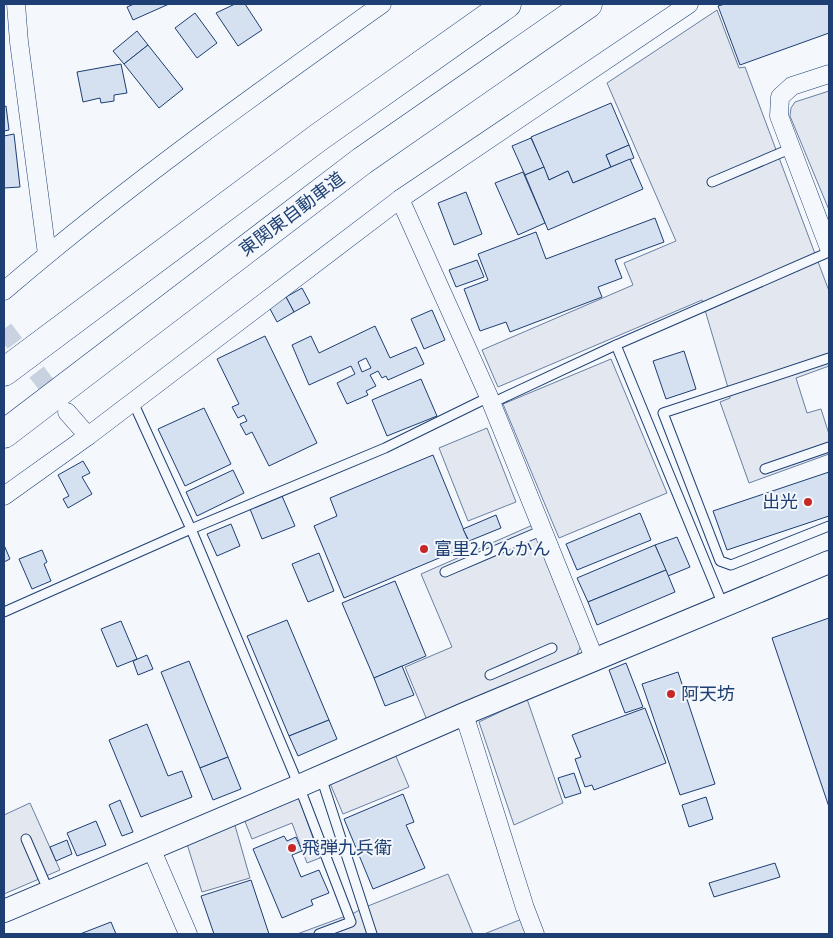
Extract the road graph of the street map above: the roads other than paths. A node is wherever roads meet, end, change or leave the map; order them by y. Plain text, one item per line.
1 (16, 4) edge
2 (382, 4) edge
3 (507, 4) edge
4 (588, 4) edge
5 (689, 4) edge
6 (829, 74) edge
7 (792, 148) junction
8 (712, 182) dead end
9 (400, 200) junction
10 (829, 248) edge
11 (829, 252) edge
12 (47, 254) junction
13 (4, 291) edge
14 (616, 344) junction
15 (829, 358) edge
16 (4, 372) edge
17 (490, 400) junction
18 (133, 402) junction
19 (67, 412) tunnel mouth
20 (4, 434) edge
21 (88, 436) junction
22 (829, 446) edge
23 (765, 469) dead end
24 (4, 496) edge
25 (829, 526) edge
26 (191, 529) junction
27 (543, 530) junction
28 (829, 562) edge
29 (445, 572) dead end
30 (723, 605) junction
31 (4, 612) edge
32 (552, 648) dead end
33 (595, 660) junction
34 (490, 675) dead end
35 (464, 714) junction
36 (321, 776) junction
37 (299, 786) junction
38 (26, 839) dead end
39 (151, 848) junction
40 (49, 892) junction
41 (4, 911) edge
42 (188, 934) edge
43 (319, 934) edge
44 (372, 934) edge
45 (535, 934) edge

1 - 12 street
2 - 12 street
3 - 16 highway
4 - 20 highway, 東関東自動車道
5 - 9 street
6 - 7 street
7 - 8 lane
7 - 10 street
9 - 17 street
9 - 18 street
11 - 14 lane
12 - 13 street
14 - 17 lane
14 - 30 lane
15 - 25 lane
17 - 26 lane
17 - 27 street
18 - 21 street
18 - 26 lane
19 - 21 street
21 - 24 street
22 - 23 lane
26 - 31 lane
26 - 37 lane
27 - 29 lane
27 - 33 street
28 - 30 street
30 - 33 street
32 - 34 lane
33 - 35 street
35 - 36 street
35 - 45 street
36 - 37 street
36 - 44 lane
37 - 39 street
37 - 43 lane
38 - 40 lane
39 - 40 street
39 - 42 street
40 - 41 street

